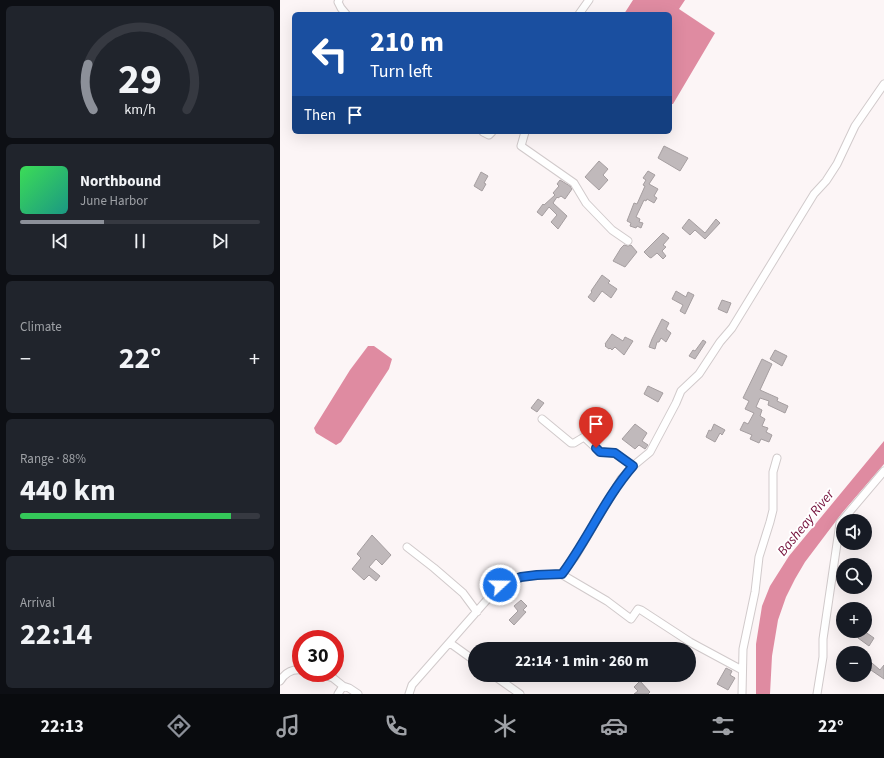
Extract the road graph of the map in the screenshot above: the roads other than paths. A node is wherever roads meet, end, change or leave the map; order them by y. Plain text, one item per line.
1 (339, 0) edge
2 (589, 0) edge
3 (344, 12) edge
4 (580, 12) edge
5 (884, 84) edge
6 (524, 134) edge
7 (628, 241) dead end
8 (542, 419) dead end
9 (777, 458) dead end
10 (633, 466) junction
11 (884, 472) edge
12 (408, 547) dead end
13 (562, 574) junction
14 (477, 612) junction
15 (450, 643) junction
16 (468, 656) edge
17 (742, 670) junction
18 (292, 672) edge
19 (280, 681) edge
20 (338, 682) edge
21 (503, 682) edge
22 (343, 686) junction
23 (338, 694) edge
24 (358, 694) edge
25 (409, 694) edge
26 (520, 694) edge
27 (742, 694) edge
28 (817, 694) edge

1 - 3 street
2 - 4 street
5 - 10 street
6 - 7 street
8 - 10 street
9 - 17 street
10 - 13 street
11 - 28 street
12 - 14 street
13 - 14 street
13 - 17 street
14 - 15 street
15 - 16 street
15 - 25 street
17 - 27 street
18 - 19 street
20 - 22 street
21 - 26 street
22 - 23 street
22 - 24 street

